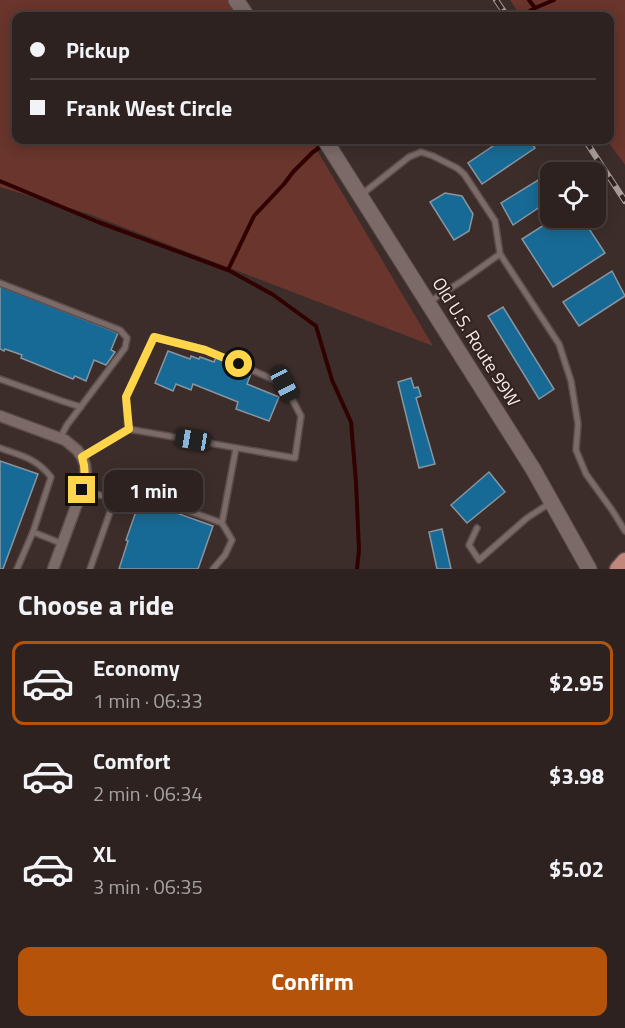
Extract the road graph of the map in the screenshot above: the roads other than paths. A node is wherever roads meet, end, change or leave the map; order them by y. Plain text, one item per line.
1 (328, 144) edge
2 (360, 196) junction
3 (500, 254) junction
4 (0, 283) edge
5 (428, 302) junction
6 (0, 380) edge
7 (81, 407) junction
8 (0, 416) edge
9 (129, 429) junction
10 (60, 438) junction
11 (0, 448) edge
12 (236, 448) junction
13 (82, 457) junction
14 (82, 490) junction
15 (114, 500) junction
16 (551, 502) junction
17 (222, 523) junction
18 (477, 528) dead end
19 (625, 531) edge
20 (33, 532) junction
21 (63, 543) junction
22 (625, 561) edge
23 (17, 569) edge
24 (53, 569) edge
25 (90, 569) edge
26 (213, 569) edge
27 (589, 569) edge
28 (618, 569) edge

1 - 2 main road, Old U.S. Route 99W
2 - 3 lane
2 - 5 main road, Old U.S. Route 99W
3 - 5 lane
3 - 19 lane
4 - 7 lane
5 - 16 main road, Old U.S. Route 99W
6 - 7 lane
7 - 10 lane
8 - 10 street
9 - 12 lane
9 - 12 lane
9 - 13 lane
10 - 13 street
11 - 20 lane
12 - 17 lane
13 - 14 street
14 - 15 lane
14 - 21 street
15 - 17 lane
15 - 25 lane
16 - 18 lane
16 - 27 main road, Old U.S. Route 99W
17 - 26 lane
20 - 21 lane
20 - 23 lane
21 - 24 street
22 - 28 main road

